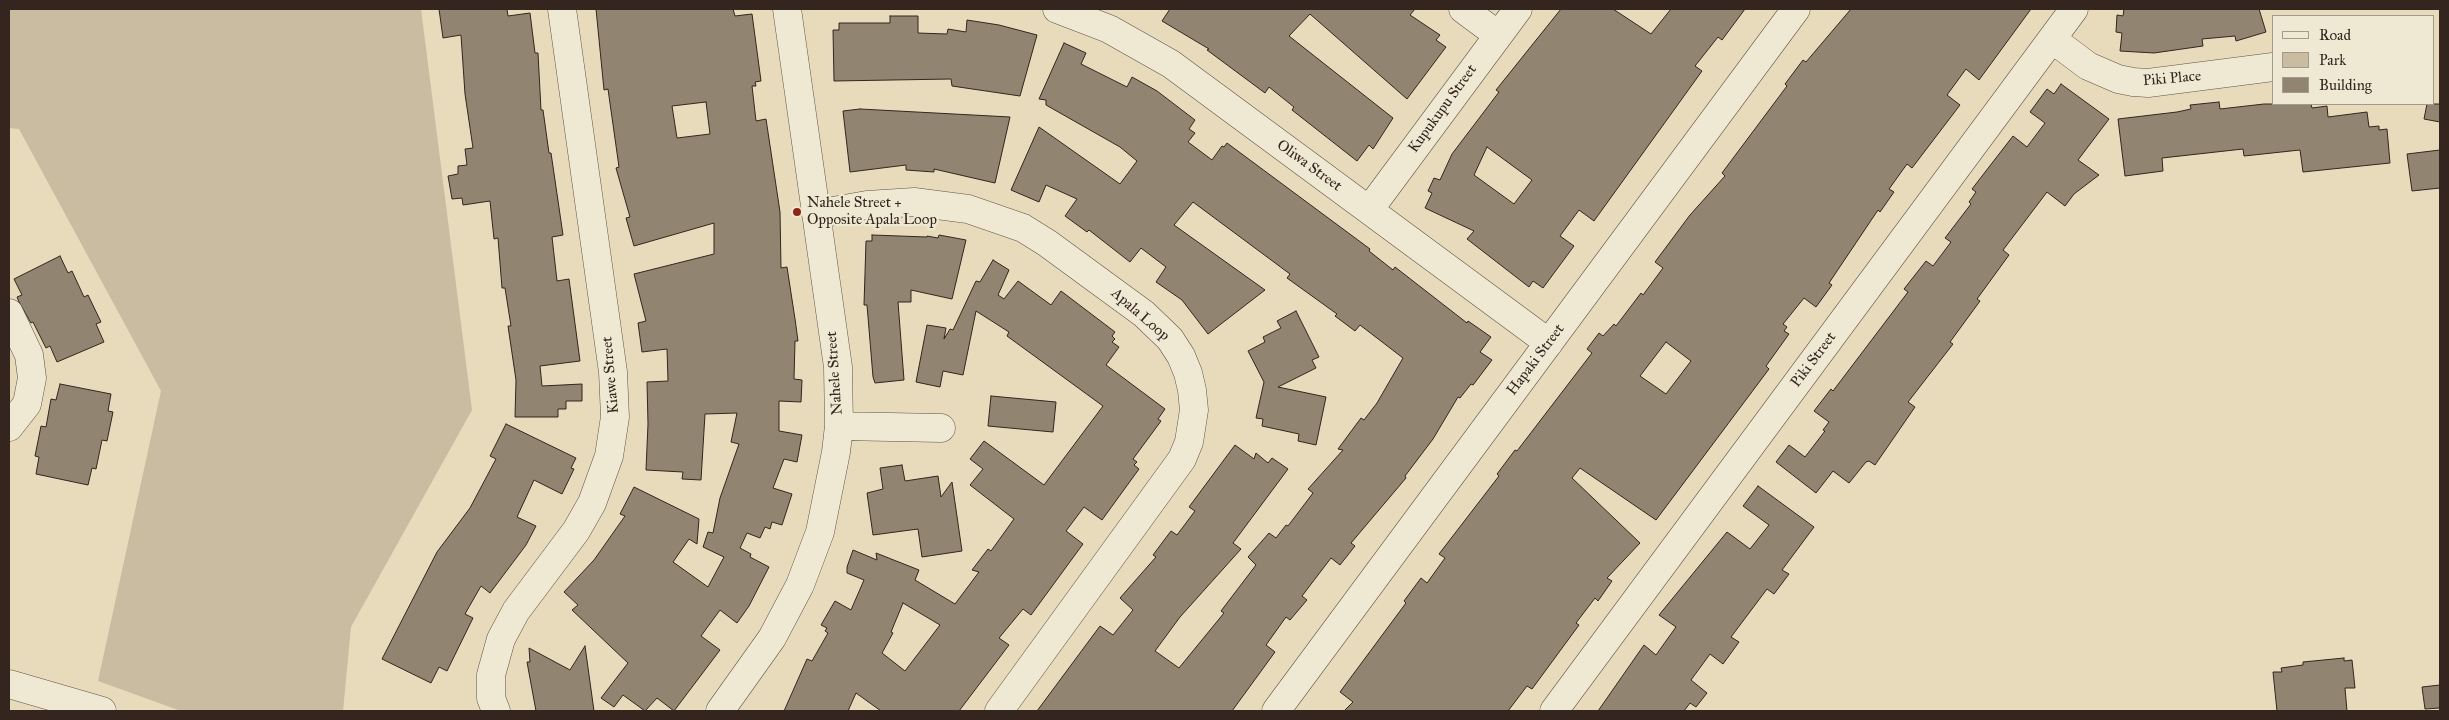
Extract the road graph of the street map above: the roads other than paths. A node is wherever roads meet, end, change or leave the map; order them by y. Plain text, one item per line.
1 (562, 9) edge
2 (787, 9) edge
3 (1056, 9) edge
4 (1463, 9) edge
5 (1518, 9) edge
6 (1796, 9) edge
7 (2074, 9) edge
8 (1498, 35) junction
9 (2052, 39) junction
10 (2272, 67) edge
11 (1369, 210) junction
12 (816, 214) junction
13 (9, 313) edge
14 (1549, 343) junction
15 (838, 426) junction
16 (9, 427) edge
17 (941, 428) dead end
18 (9, 684) edge
19 (102, 711) edge
20 (496, 711) edge
21 (720, 711) edge
22 (999, 711) edge
23 (1276, 711) edge
24 (1554, 711) edge

1 - 20 street, Kiawe Street
2 - 12 street, Nahele Street
3 - 11 street, Oliwa Street
4 - 8 street
5 - 8 street, Kupukupu Street
6 - 14 street, Hapaki Street
7 - 9 street, Piki Street
8 - 11 street, Kupukupu Street
9 - 10 street, Piki Place
9 - 24 street, Piki Street
11 - 14 street, Oliwa Street
12 - 15 street, Nahele Street
12 - 22 street, Apala Loop
13 - 16 street
14 - 23 street, Hapaki Street
15 - 17 street
15 - 21 street, Nahele Street
18 - 19 street

